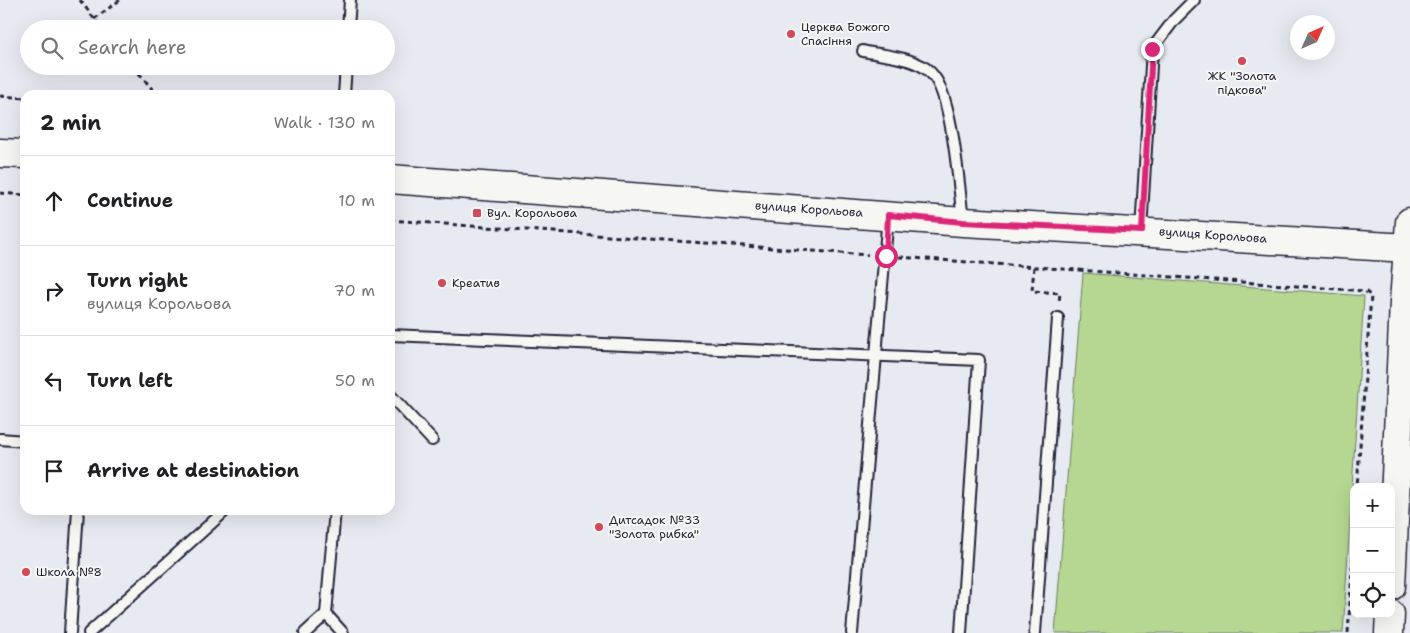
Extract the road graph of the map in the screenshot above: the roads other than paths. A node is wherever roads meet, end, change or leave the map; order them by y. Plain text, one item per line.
1 (350, 0) edge
2 (1194, 0) edge
3 (349, 20) edge
4 (863, 50) dead end
5 (345, 75) edge
6 (344, 90) edge
7 (0, 153) edge
8 (20, 154) edge
9 (0, 157) edge
10 (395, 179) edge
11 (888, 215) junction
12 (963, 222) junction
13 (1142, 231) junction
14 (1409, 235) edge
15 (1058, 318) road end
16 (395, 336) edge
17 (877, 354) junction
18 (395, 400) edge
19 (0, 439) edge
20 (432, 440) dead end
21 (20, 441) edge
22 (78, 515) edge
23 (220, 515) edge
24 (336, 515) edge
25 (1392, 573) edge
26 (326, 614) junction
27 (1390, 618) edge
28 (70, 633) edge
29 (89, 633) edge
30 (305, 633) edge
31 (343, 633) edge
32 (852, 633) edge
33 (961, 633) edge
34 (1035, 633) edge
35 (1389, 633) edge

1 - 3 lane
2 - 13 lane
4 - 12 lane
5 - 6 lane
7 - 8 street
7 - 9 lane
10 - 11 street, вулиця Корольова
11 - 12 street, вулиця Корольова
11 - 17 lane
12 - 13 street, вулиця Корольова
13 - 14 street, вулиця Корольова
14 - 25 street
15 - 34 lane
16 - 17 lane
17 - 32 lane
17 - 33 lane
18 - 20 lane
19 - 21 lane
22 - 28 lane
23 - 29 lane
24 - 26 lane
26 - 30 lane
26 - 31 lane
27 - 35 street

